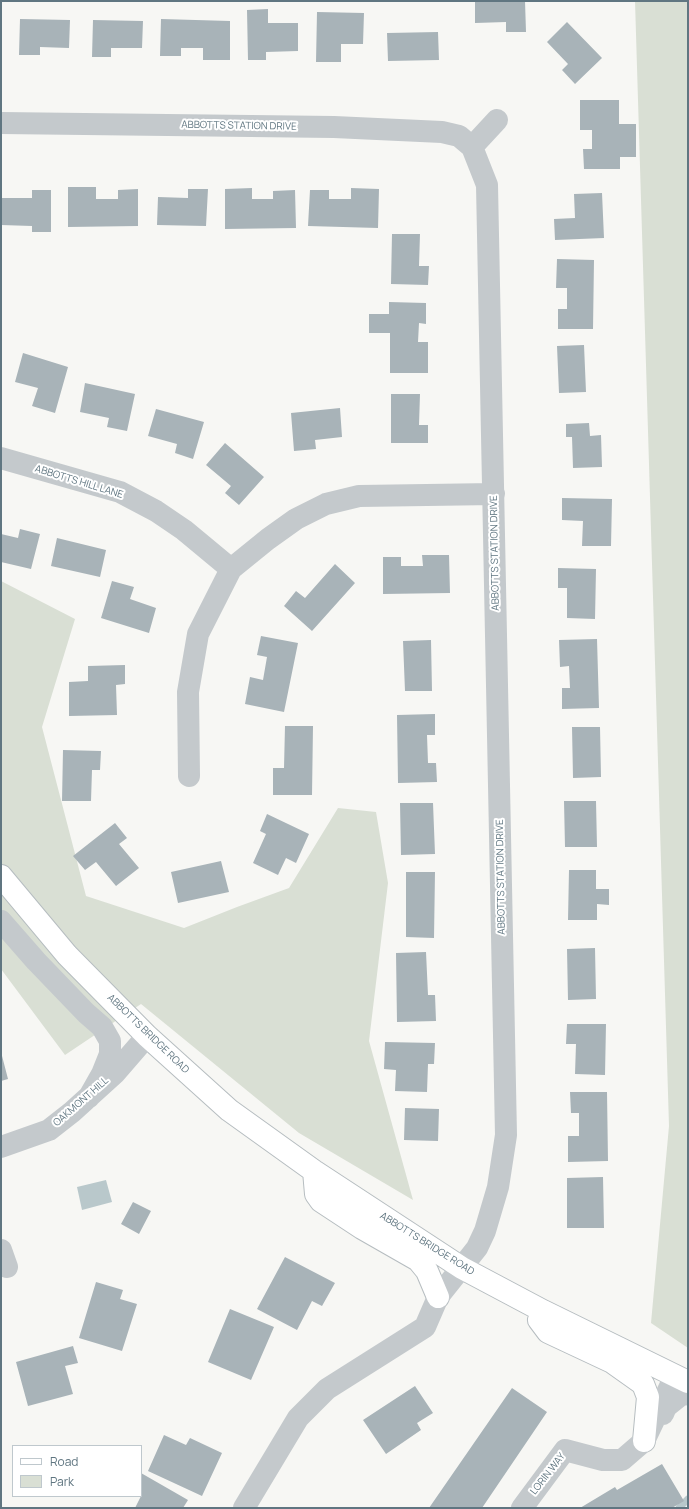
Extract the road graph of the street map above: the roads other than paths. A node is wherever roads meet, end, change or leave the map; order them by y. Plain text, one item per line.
1 (496, 120) dead end
2 (1, 123) edge
3 (472, 147) junction
4 (1, 458) edge
5 (494, 494) junction
6 (231, 569) junction
7 (189, 776) dead end
8 (1, 876) edge
9 (1, 921) edge
10 (147, 1036) junction
11 (89, 1097) junction
12 (1, 1147) edge
13 (314, 1171) junction
14 (462, 1268) junction
15 (438, 1298) junction
16 (543, 1311) junction
17 (682, 1379) edge
18 (688, 1394) edge
19 (644, 1441) junction
20 (244, 1508) edge
21 (522, 1508) edge

1 - 3 street
2 - 3 street, ABBOTTS STATION DRIVE
3 - 5 street, ABBOTTS STATION DRIVE
4 - 6 street, ABBOTTS HILL LANE
5 - 6 street
5 - 14 street, ABBOTTS STATION DRIVE
6 - 7 street
8 - 10 main road, ABBOTTS BRIDGE ROAD
9 - 11 street
10 - 11 street, OAKMONT HILL
10 - 13 main road, ABBOTTS BRIDGE ROAD
11 - 12 street, OAKMONT HILL
13 - 14 main road, ABBOTTS BRIDGE ROAD
13 - 15 main road, ABBOTTS BRIDGE ROAD
14 - 15 street, ABBOTTS STATION DRIVE
14 - 16 main road, ABBOTTS BRIDGE ROAD
15 - 20 street, ABBOTTS STATION DRIVE
16 - 17 main road, ABBOTTS BRIDGE ROAD
16 - 19 main road
17 - 19 street, LORIN WAY
18 - 19 street, LORIN WAY
19 - 21 street, LORIN WAY

